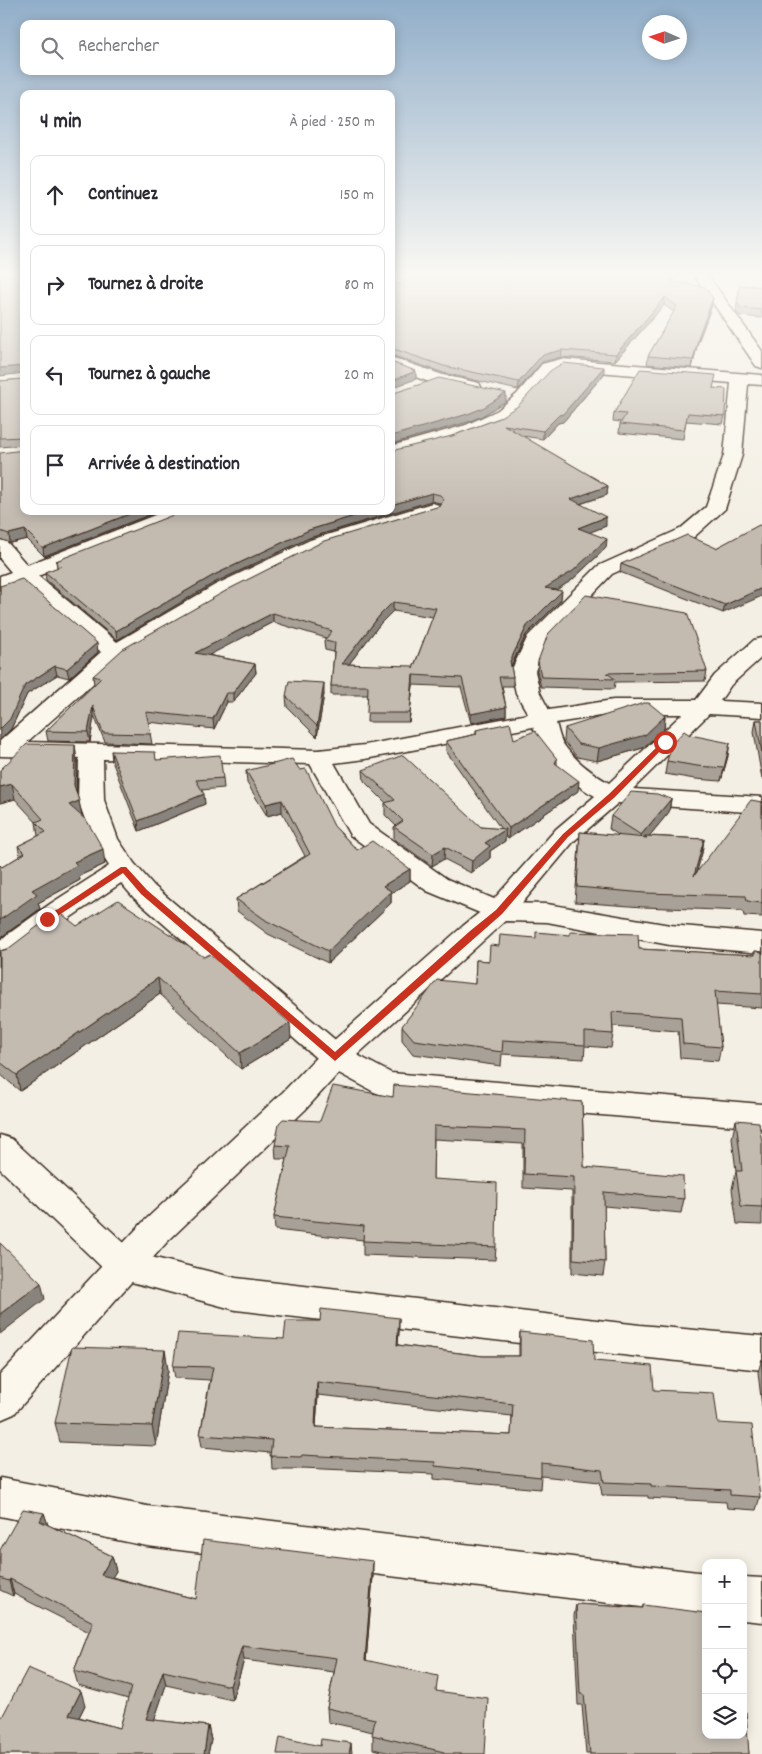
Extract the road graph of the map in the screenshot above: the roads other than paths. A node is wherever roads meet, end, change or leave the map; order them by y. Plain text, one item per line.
1 (395, 363) edge
2 (740, 378) junction
3 (438, 379) junction
4 (762, 380) edge
5 (411, 389) edge
6 (485, 390) edge
7 (504, 394) edge
8 (523, 398) junction
9 (395, 451) edge
10 (432, 509) edge
11 (173, 515) edge
12 (0, 546) edge
13 (24, 575) junction
14 (0, 584) edge
15 (762, 645) edge
16 (115, 652) junction
17 (703, 707) junction
18 (762, 710) edge
19 (542, 718) junction
20 (2, 750) edge
21 (91, 752) junction
22 (318, 757) junction
23 (612, 795) junction
24 (762, 805) edge
25 (124, 869) junction
26 (499, 912) junction
27 (762, 943) edge
28 (0, 956) edge
29 (335, 1057) junction
30 (762, 1116) edge
31 (0, 1148) edge
32 (124, 1265) junction
33 (762, 1353) edge
34 (0, 1402) edge
35 (0, 1497) edge
36 (702, 1594) edge
37 (747, 1598) edge
38 (762, 1600) edge

1 - 3 street
2 - 4 street
2 - 8 street
2 - 19 street
3 - 5 street
3 - 6 street
7 - 8 street
8 - 9 street
10 - 16 street
11 - 13 street
12 - 13 street
13 - 14 street
13 - 16 street
15 - 17 street
16 - 20 street
17 - 18 street
17 - 19 street
17 - 23 street
19 - 22 street
19 - 23 street
20 - 21 street
21 - 22 street
21 - 25 street
22 - 26 street
23 - 24 street
23 - 26 street
25 - 28 street
25 - 29 street
26 - 27 street
26 - 29 street
29 - 30 street
29 - 32 street
31 - 32 street
32 - 33 street
32 - 34 street
35 - 36 street
37 - 38 street

